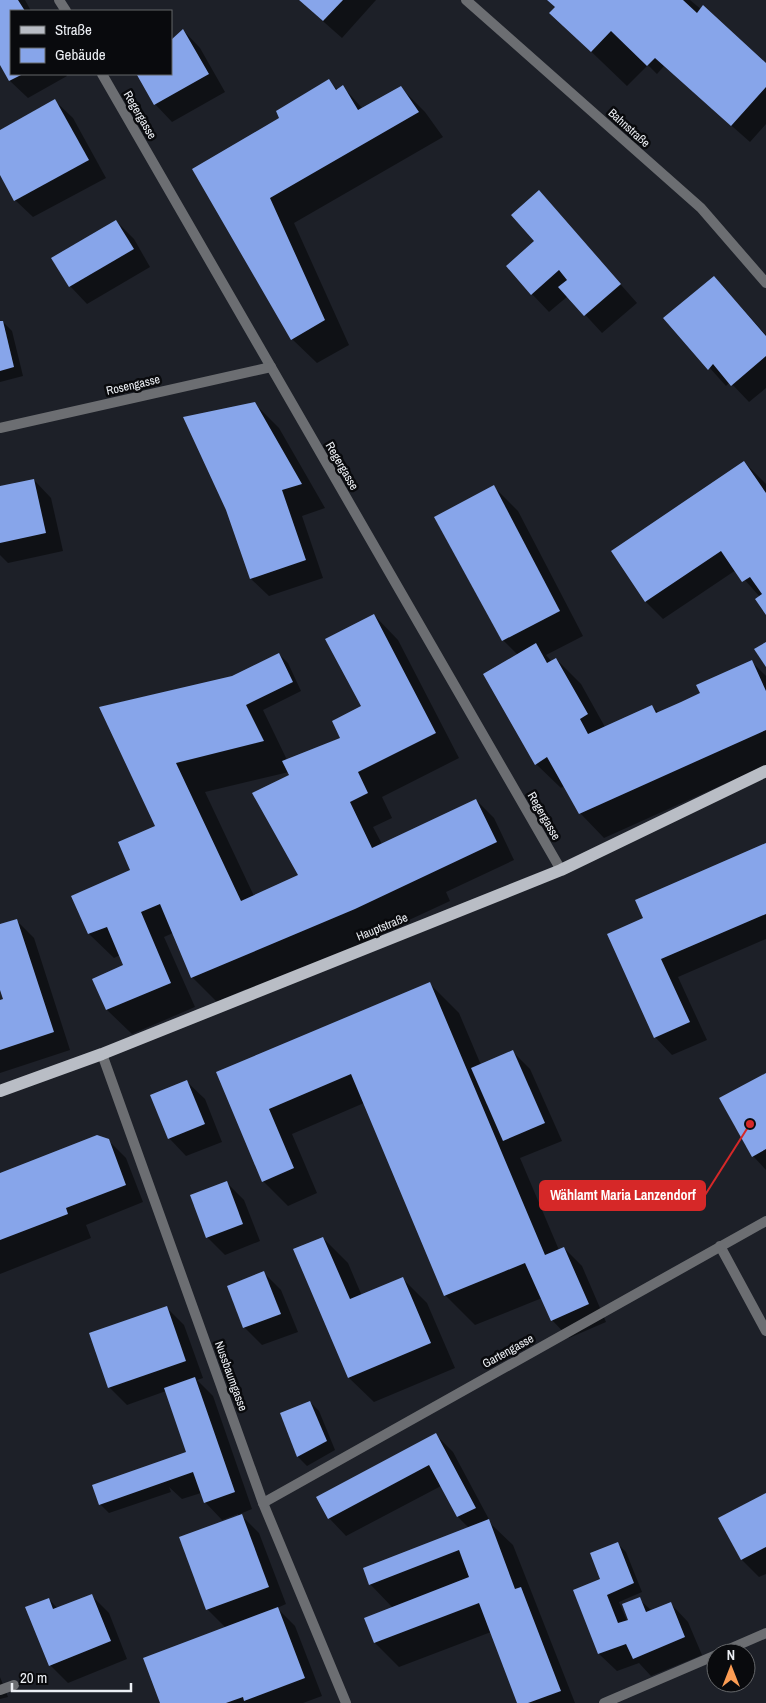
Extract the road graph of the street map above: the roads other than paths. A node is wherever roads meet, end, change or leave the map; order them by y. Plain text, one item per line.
1 (466, 0) edge
2 (103, 75) edge
3 (766, 283) edge
4 (271, 367) junction
5 (0, 428) edge
6 (766, 771) edge
7 (561, 870) junction
8 (102, 1054) junction
9 (0, 1091) edge
10 (766, 1221) edge
11 (720, 1246) junction
12 (766, 1330) edge
13 (263, 1503) junction
14 (766, 1633) edge
15 (743, 1643) edge
16 (706, 1659) edge
17 (14, 1685) dead end
18 (0, 1690) edge
19 (346, 1703) edge
20 (604, 1703) edge

1 - 3 street, Bahnstraße
2 - 4 street, Regergasse
4 - 5 street, Rosengasse
4 - 7 street, Regergasse
6 - 7 main road, Hauptstraße
7 - 8 main road, Hauptstraße
8 - 9 main road, Hauptstraße
8 - 13 street, Nussbaumgasse
10 - 11 street, Gartengasse
11 - 12 street
11 - 13 street, Gartengasse
13 - 19 street, Nussbaumgasse
14 - 15 street
16 - 20 street
17 - 18 street

